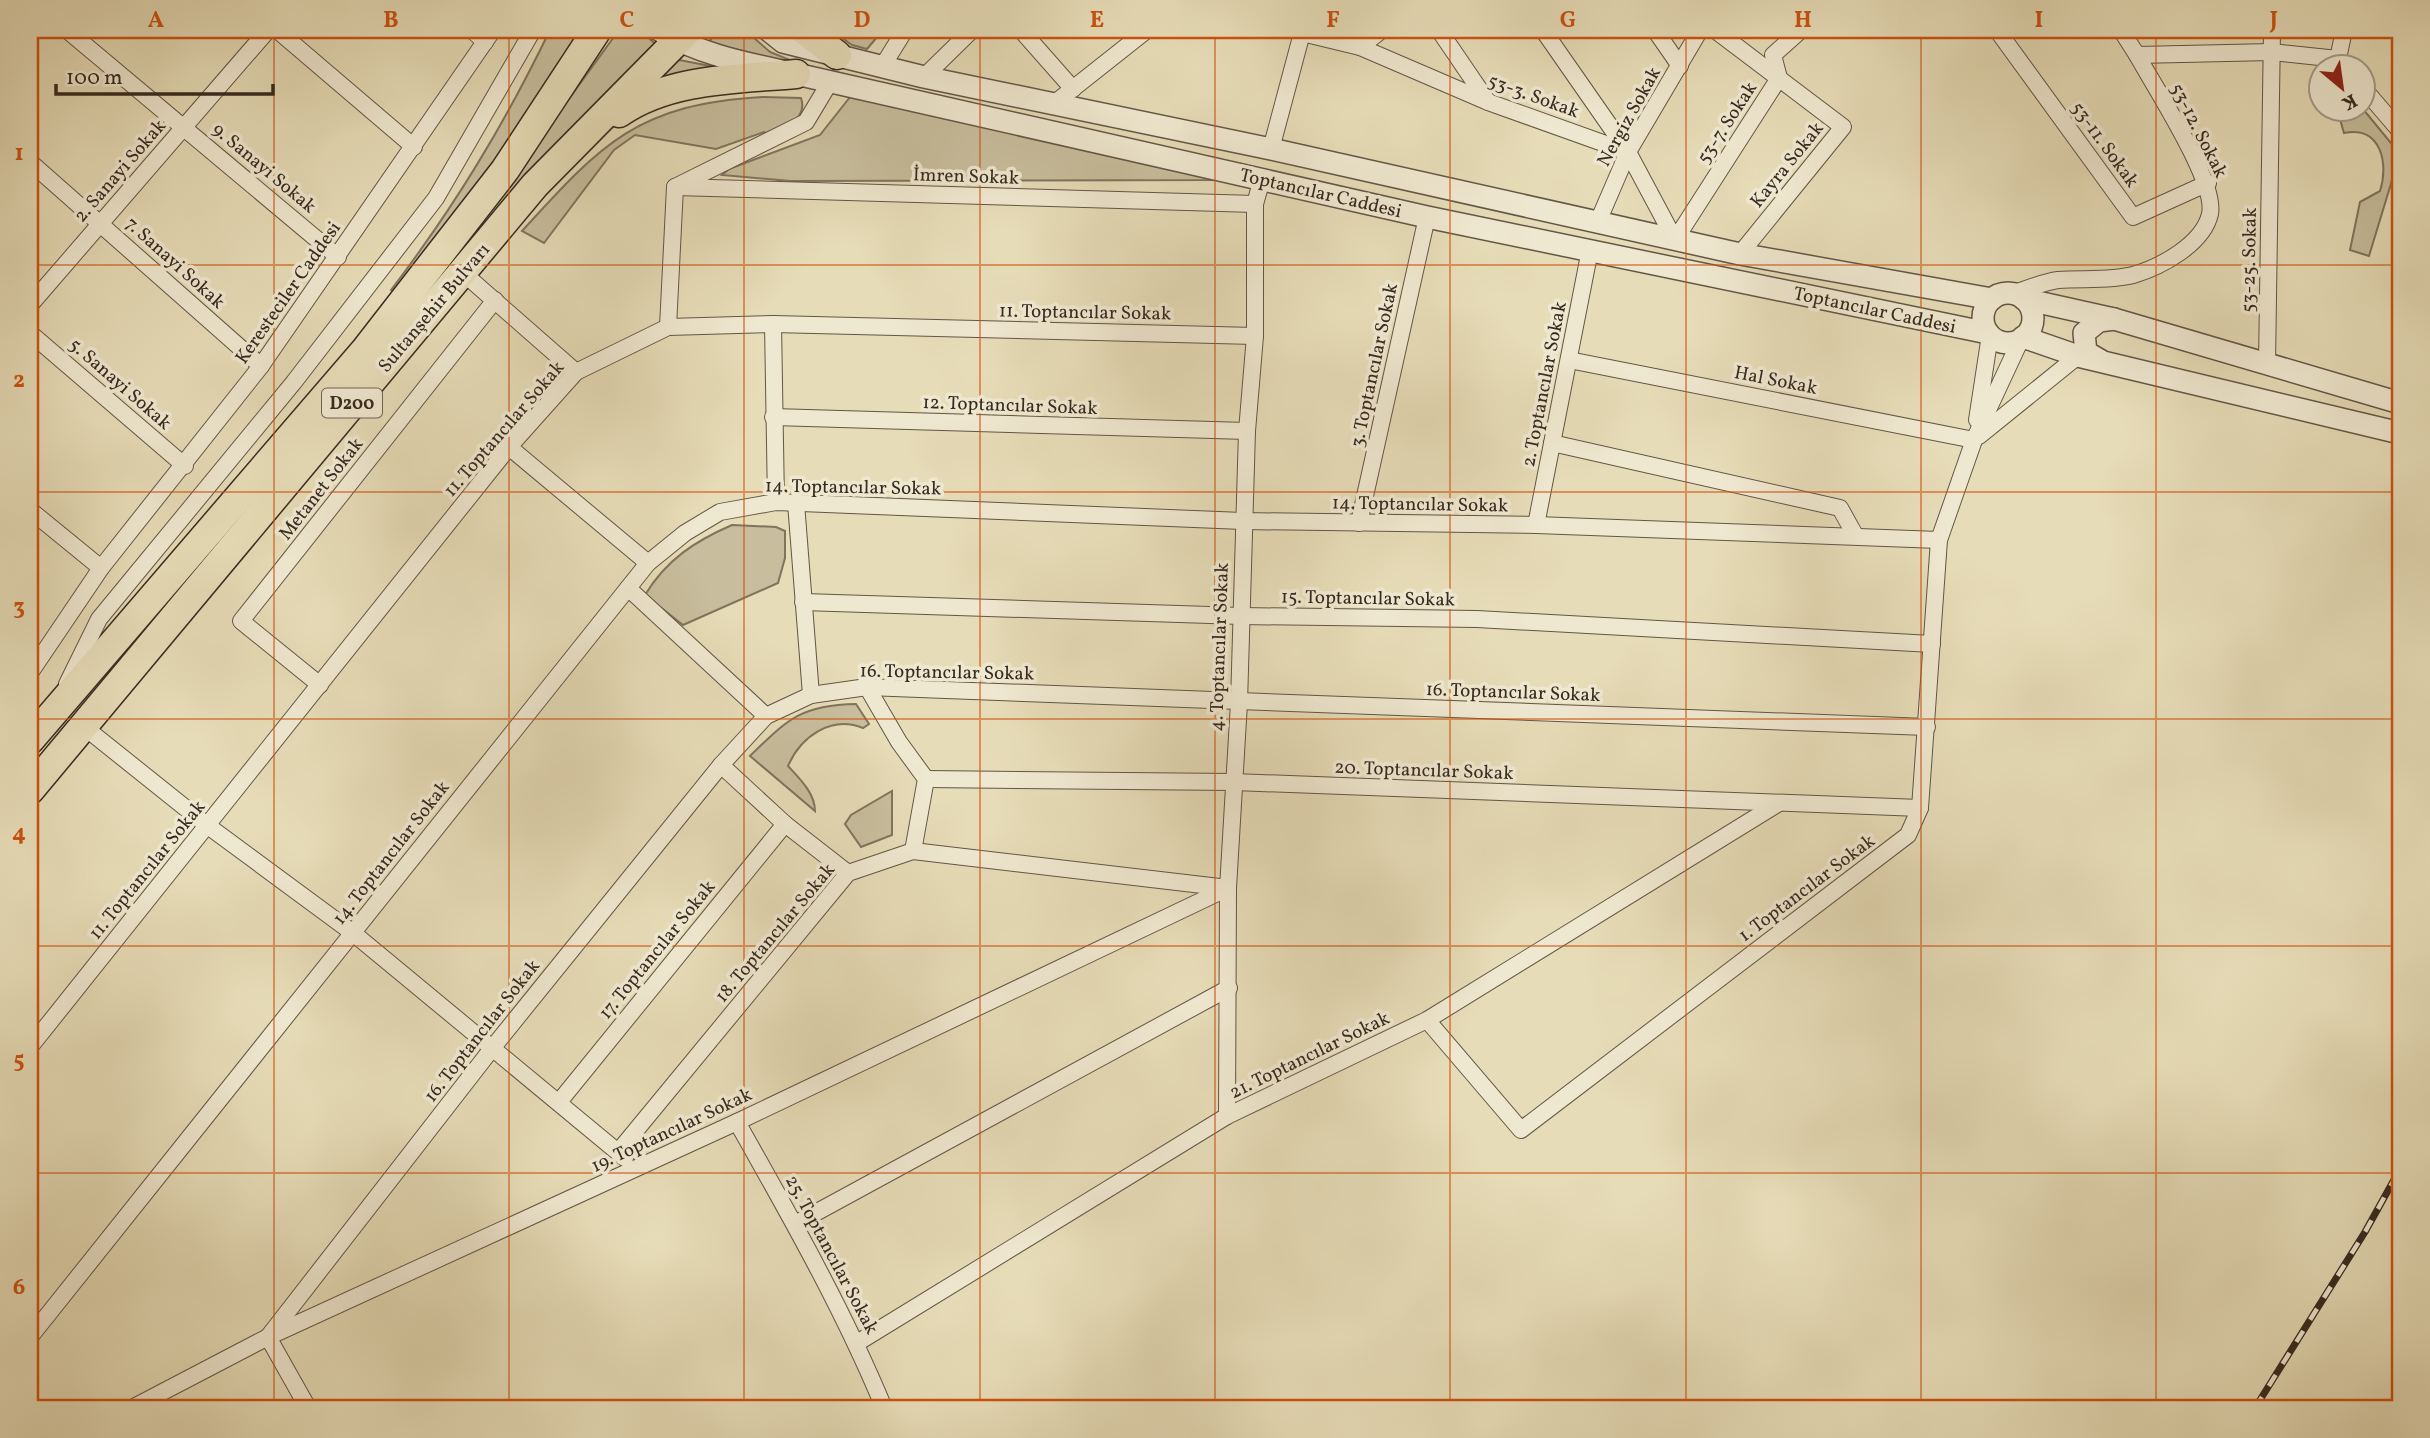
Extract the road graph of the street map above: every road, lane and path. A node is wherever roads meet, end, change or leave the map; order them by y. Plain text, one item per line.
1 (67, 30) edge
2 (268, 30) edge
3 (277, 30) edge
4 (472, 30) edge
5 (533, 30) edge
6 (597, 30) edge
7 (768, 30) edge
8 (804, 30) edge
9 (905, 30) edge
10 (972, 30) edge
11 (1021, 30) edge
12 (1338, 30) edge
13 (1382, 30) edge
14 (1439, 30) edge
15 (1543, 30) edge
16 (1655, 30) edge
17 (1700, 30) edge
18 (1716, 30) edge
19 (1801, 30) edge
20 (1997, 30) edge
21 (2121, 30) edge
22 (2272, 30) edge
23 (2344, 30) edge
24 (1137, 33) edge
25 (675, 34) edge
26 (489, 36) edge
27 (1360, 47) junction
28 (2272, 52) junction
29 (2342, 52) edge
30 (2137, 55) junction
31 (2308, 58) edge
32 (1680, 66) junction
33 (881, 67) junction
34 (833, 69) junction
35 (796, 74) junction
36 (924, 77) junction
37 (1779, 78) junction
38 (1073, 89) junction
39 (1056, 102) junction
40 (1488, 102) junction
41 (2378, 104) edge
42 (184, 127) junction
43 (2399, 127) edge
44 (579, 140) junction
45 (414, 147) junction
46 (1271, 149) junction
47 (1628, 152) junction
48 (30, 162) edge
49 (1262, 179) junction
50 (2208, 183) junction
51 (675, 187) junction
52 (1255, 204) junction
53 (1427, 216) junction
54 (101, 223) junction
55 (1597, 224) junction
56 (1675, 240) junction
57 (1590, 250) junction
58 (1740, 254) junction
59 (338, 257) junction
60 (462, 272) junction
61 (2009, 297) junction
62 (495, 300) junction
63 (30, 305) edge
64 (2114, 319) junction
65 (773, 324) junction
66 (668, 327) junction
67 (30, 333) edge
68 (1989, 334) junction
69 (1255, 336) junction
70 (2022, 338) junction
71 (2078, 356) junction
72 (1569, 360) junction
73 (2100, 360) junction
74 (2267, 364) junction
75 (261, 366) junction
76 (576, 372) junction
77 (2400, 403) edge
78 (773, 417) junction
79 (1247, 431) junction
80 (2400, 433) edge
81 (1974, 440) junction
82 (1552, 443) junction
83 (509, 447) junction
84 (185, 466) junction
85 (776, 502) junction
86 (796, 503) junction
87 (30, 510) edge
88 (1242, 521) junction
89 (1359, 523) junction
90 (1536, 525) junction
91 (1855, 535) junction
92 (1939, 540) junction
93 (648, 563) junction
94 (101, 568) junction
95 (628, 588) junction
96 (803, 602) junction
97 (1241, 616) junction
98 (1932, 644) junction
99 (30, 673) edge
100 (320, 685) junction
101 (867, 687) junction
102 (811, 695) junction
103 (1239, 703) junction
104 (51, 716) junction
105 (766, 716) junction
106 (82, 726) junction
107 (1927, 727) junction
108 (30, 740) edge
109 (721, 765) junction
110 (926, 779) junction
111 (1234, 782) junction
112 (30, 790) edge
113 (1779, 803) junction
114 (1920, 808) junction
115 (785, 824) junction
116 (208, 826) junction
117 (913, 851) junction
118 (848, 873) junction
119 (1228, 888) junction
120 (353, 933) junction
121 (1229, 988) junction
122 (1427, 1020) junction
123 (494, 1046) junction
124 (30, 1047) edge
125 (559, 1102) junction
126 (1227, 1116) junction
127 (737, 1122) junction
128 (618, 1152) junction
129 (635, 1166) junction
130 (795, 1224) junction
131 (30, 1337) edge
132 (268, 1337) junction
133 (857, 1343) junction
134 (132, 1408) edge
135 (308, 1408) edge
136 (884, 1408) edge

1 - 42 street, 9. Sanayi Sokak
2 - 42 street, 2. Sanayi Sokak
3 - 45 street
4 - 26 street
5 - 104 street
6 - 104 highway, Sultanşehir Bulvarı / D200
7 - 34 street, Toptancılar Caddesi
8 - 34 highway
9 - 33 street
10 - 36 street
11 - 38 street
12 - 27 street, 53-3. Sokak
13 - 27 street
14 - 40 street
15 - 47 street
16 - 32 street
17 - 32 street, Nergiz Sokak
18 - 37 street, Kayra Sokak
19 - 37 street, 53-7. Sokak
20 - 50 street, 53-11. Sokak
21 - 30 street, 53-12. Sokak
22 - 28 street, 53-25. Sokak
23 - 29 street
24 - 38 street
25 - 35 street, Toptancılar Caddesi
25 - 44 highway, Sultanşehir Bulvarı / D200
26 - 45 street, Keresteciler Caddesi
27 - 40 street, 53-3. Sokak
27 - 46 street
28 - 30 street
28 - 31 street
28 - 74 street, 53-25. Sokak
30 - 50 street, 53-12. Sokak
32 - 47 street, Nergiz Sokak
33 - 34 street, Toptancılar Caddesi
33 - 36 street, Toptancılar Caddesi
34 - 35 street, Toptancılar Caddesi
34 - 49 street, Toptancılar Caddesi
34 - 51 street
35 - 44 highway
36 - 39 street, Toptancılar Caddesi
37 - 56 street, 53-7. Sokak
37 - 58 street, Kayra Sokak
38 - 39 street
39 - 46 street, Toptancılar Caddesi
40 - 47 street, 53-3. Sokak
41 - 43 street
42 - 54 street, 2. Sanayi Sokak
42 - 59 street, 9. Sanayi Sokak
44 - 60 highway, Sultanşehir Bulvarı / D200
45 - 59 street, Keresteciler Caddesi
46 - 55 street, Toptancılar Caddesi
47 - 55 street, Nergiz Sokak
47 - 56 street
48 - 54 street, 7. Sanayi Sokak
49 - 52 street, 4. Toptancılar Sokak
49 - 53 street, Toptancılar Caddesi
50 - 61 street, 53-12. Sokak
51 - 52 street, İmren Sokak
51 - 66 street
52 - 69 street, 4. Toptancılar Sokak
53 - 57 street, Toptancılar Caddesi
53 - 89 street, 3. Toptancılar Sokak
54 - 63 street, 2. Sanayi Sokak
54 - 75 street, 7. Sanayi Sokak
55 - 56 street, Toptancılar Caddesi
56 - 58 street, Toptancılar Caddesi
57 - 68 street, Toptancılar Caddesi
57 - 72 street, 2. Toptancılar Sokak
58 - 61 street, Toptancılar Caddesi
59 - 75 street, Keresteciler Caddesi
60 - 62 street
60 - 106 highway, Sultanşehir Bulvarı / D200
61 - 64 street, Toptancılar Caddesi
61 - 68 street
61 - 70 street
62 - 76 street
62 - 100 street, Metanet Sokak
64 - 73 street
64 - 74 street, Toptancılar Caddesi
65 - 66 street, 11. Toptancılar Sokak
65 - 69 street, 11. Toptancılar Sokak
65 - 78 street
66 - 76 street, 11. Toptancılar Sokak
67 - 84 street, 5. Sanayi Sokak
68 - 70 street
68 - 81 street, 1. Toptancılar Sokak
69 - 79 street, 4. Toptancılar Sokak
70 - 71 street
70 - 81 street, 1. Toptancılar Sokak
71 - 73 street
71 - 81 street
72 - 81 street, Hal Sokak
72 - 82 street, 2. Toptancılar Sokak
73 - 80 street
74 - 77 street, Toptancılar Caddesi
75 - 84 street, Keresteciler Caddesi
76 - 83 street, 11. Toptancılar Sokak
78 - 79 street, 12. Toptancılar Sokak
78 - 85 street
79 - 88 street, 4. Toptancılar Sokak
81 - 92 street, 1. Toptancılar Sokak
82 - 90 street, 2. Toptancılar Sokak
82 - 91 street
83 - 93 street
83 - 100 street, 11. Toptancılar Sokak
84 - 94 street, Keresteciler Caddesi
85 - 86 street, 14. Toptancılar Sokak
85 - 93 street, 14. Toptancılar Sokak
86 - 88 street, 14. Toptancılar Sokak
86 - 96 street
87 - 94 street
88 - 89 street, 14. Toptancılar Sokak
88 - 97 street, 4. Toptancılar Sokak
89 - 90 street, 14. Toptancılar Sokak
90 - 91 street, 14. Toptancılar Sokak
91 - 92 street, 14. Toptancılar Sokak
92 - 98 street, 1. Toptancılar Sokak
93 - 95 street, 14. Toptancılar Sokak
94 - 99 street, Keresteciler Caddesi
95 - 105 street
95 - 120 street, 14. Toptancılar Sokak
96 - 97 street, 15. Toptancılar Sokak
96 - 102 street
97 - 98 street, 15. Toptancılar Sokak
97 - 103 street, 4. Toptancılar Sokak
98 - 107 street, 1. Toptancılar Sokak
100 - 116 street, 11. Toptancılar Sokak
101 - 102 street, 16. Toptancılar Sokak
101 - 103 street, 16. Toptancılar Sokak
101 - 110 street
102 - 105 street, 16. Toptancılar Sokak
103 - 107 street, 16. Toptancılar Sokak
103 - 111 street, 4. Toptancılar Sokak
104 - 108 highway, Sultanşehir Bulvarı / D200
105 - 109 street, 16. Toptancılar Sokak
106 - 112 highway, Sultanşehir Bulvarı / D200
106 - 116 street
107 - 114 street, 1. Toptancılar Sokak
109 - 115 street
109 - 123 street, 16. Toptancılar Sokak
110 - 111 street, 20. Toptancılar Sokak
110 - 117 street
111 - 113 street, 20. Toptancılar Sokak
111 - 119 street, 4. Toptancılar Sokak
113 - 114 street, 20. Toptancılar Sokak
113 - 122 street, 21. Toptancılar Sokak
114 - 122 street, 1. Toptancılar Sokak
115 - 118 street
115 - 125 street, 17. Toptancılar Sokak
116 - 120 street
116 - 124 street, 11. Toptancılar Sokak
117 - 118 street, 18. Toptancılar Sokak
117 - 119 street, 18. Toptancılar Sokak
118 - 128 street, 18. Toptancılar Sokak
119 - 121 street, 4. Toptancılar Sokak
119 - 127 street, 19. Toptancılar Sokak
120 - 123 street
120 - 131 street, 14. Toptancılar Sokak
121 - 126 street, 4. Toptancılar Sokak
121 - 130 street
122 - 126 street, 21. Toptancılar Sokak
123 - 125 street
123 - 132 street, 16. Toptancılar Sokak
125 - 128 street
126 - 133 street, 21. Toptancılar Sokak
127 - 129 street, 19. Toptancılar Sokak
127 - 130 street, 25. Toptancılar Sokak
128 - 129 street
129 - 132 street, 19. Toptancılar Sokak
130 - 133 street, 25. Toptancılar Sokak
132 - 134 street, 19. Toptancılar Sokak
132 - 135 street
133 - 136 street, 25. Toptancılar Sokak

